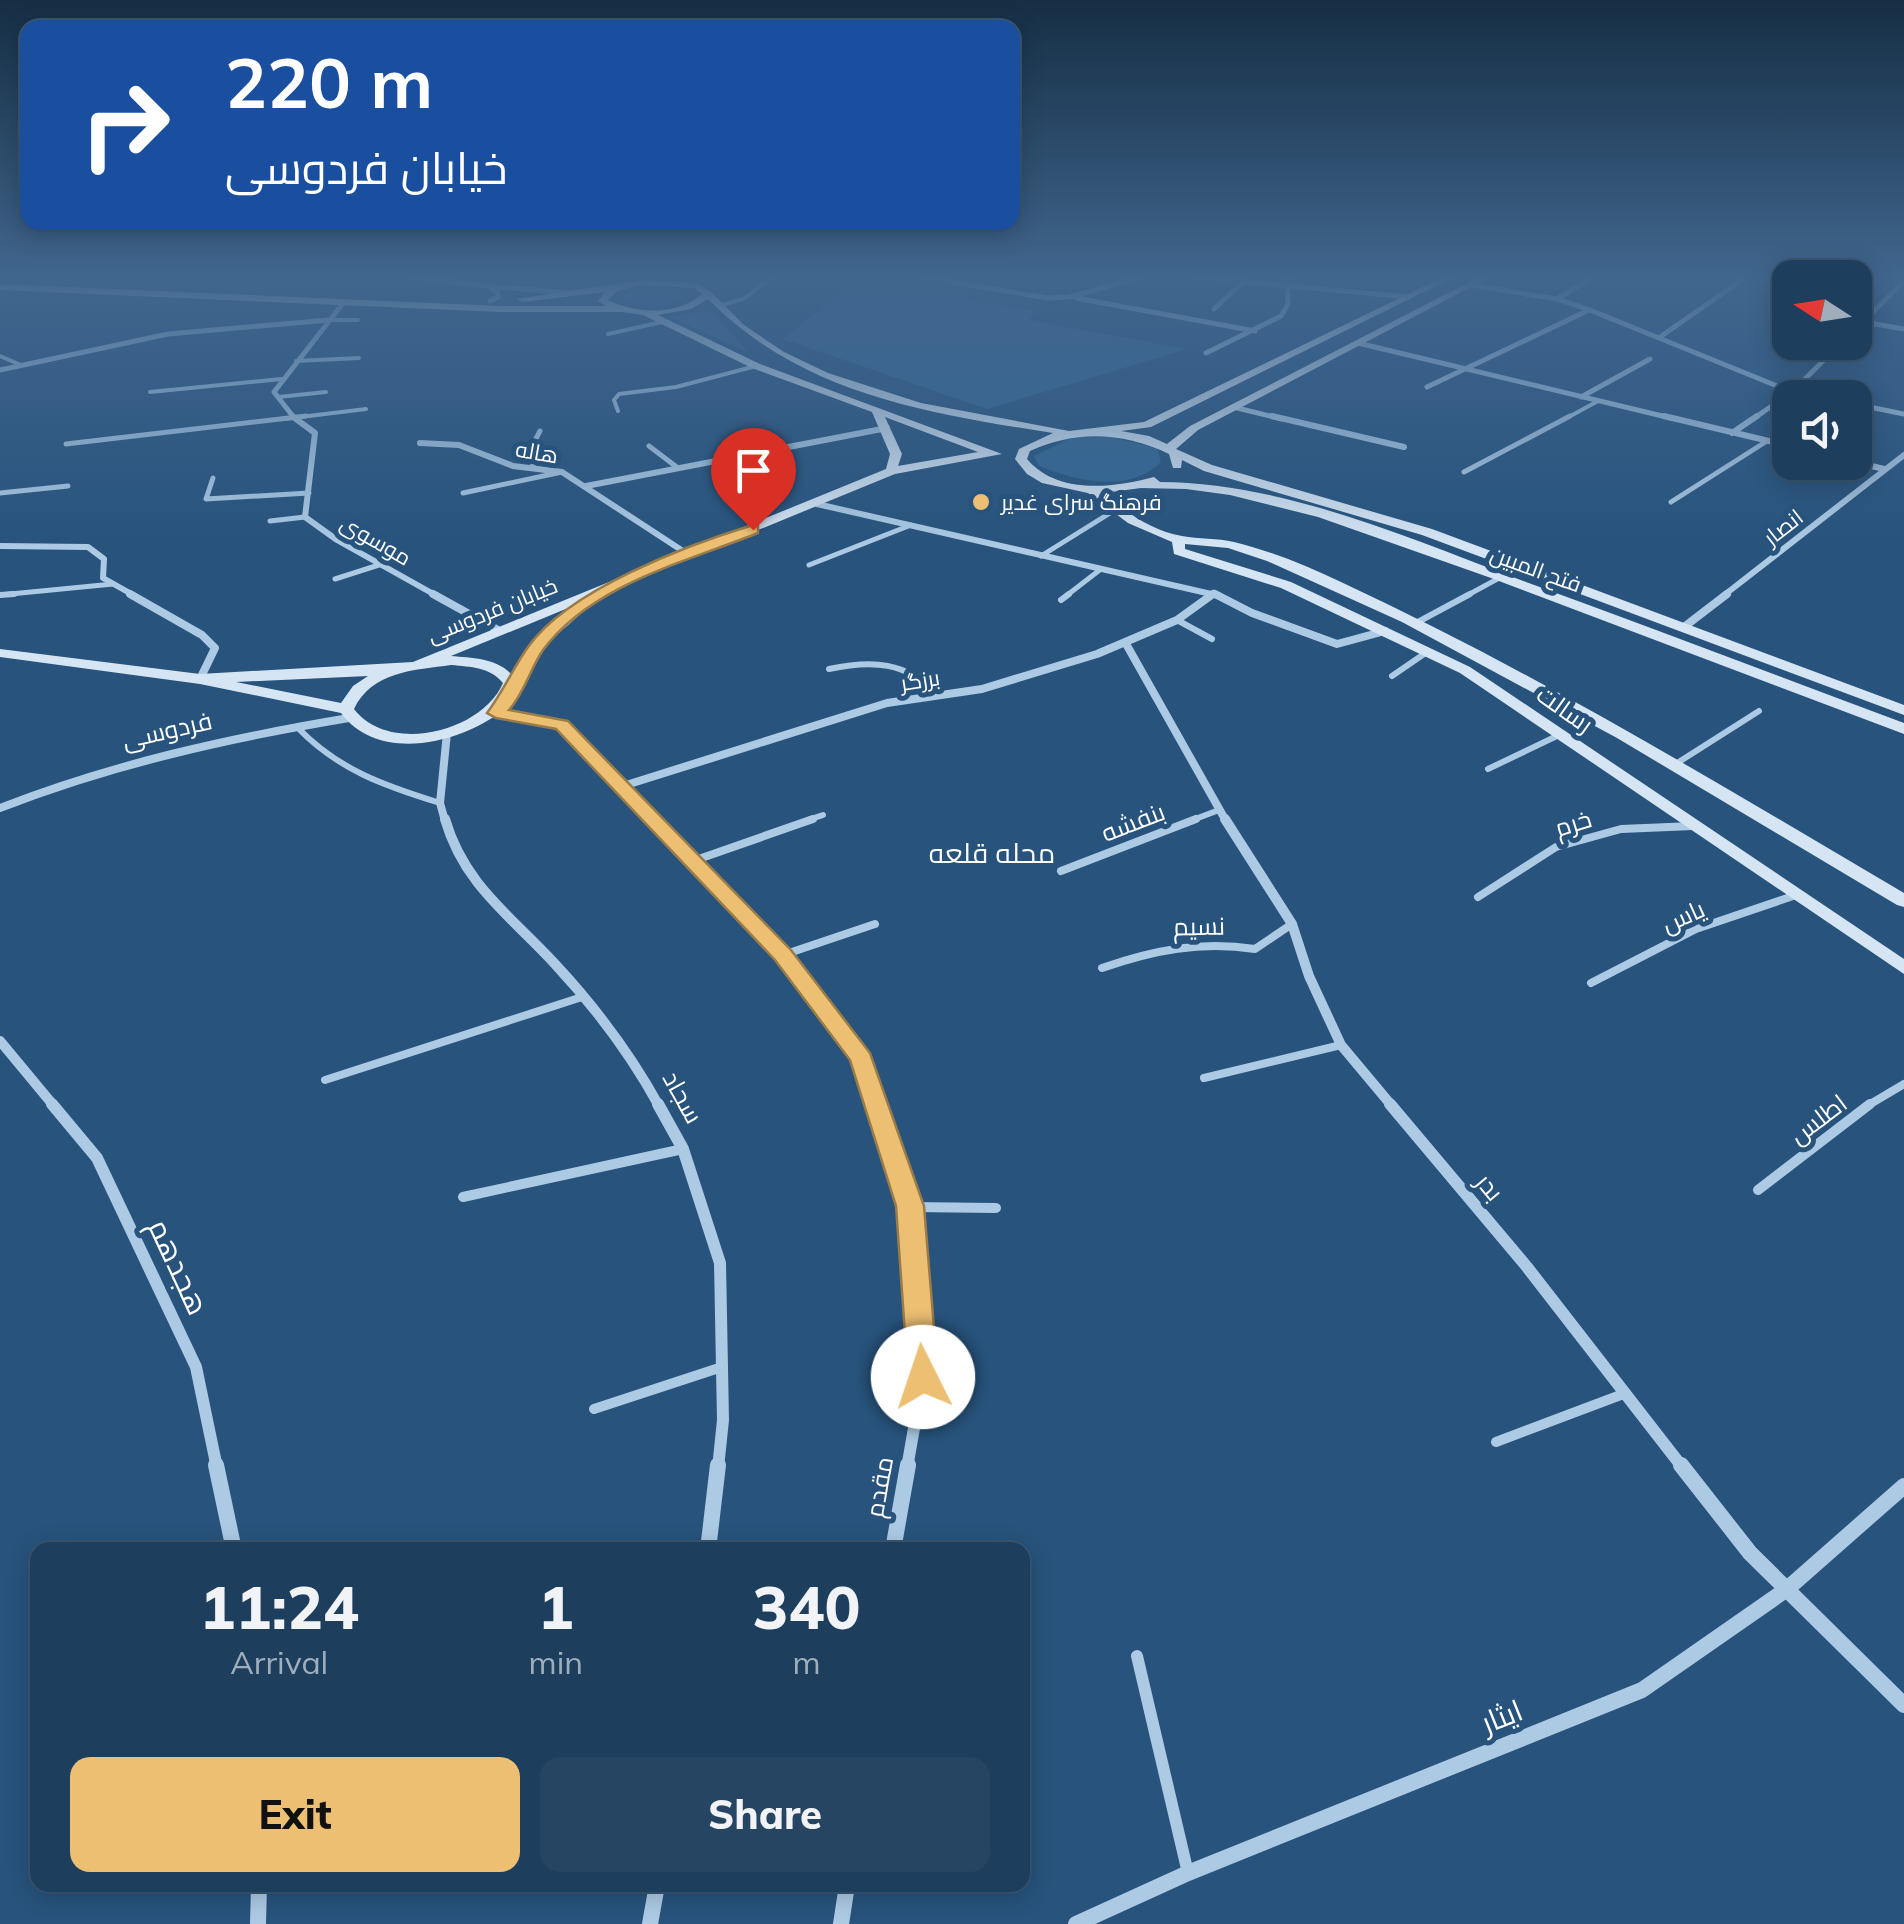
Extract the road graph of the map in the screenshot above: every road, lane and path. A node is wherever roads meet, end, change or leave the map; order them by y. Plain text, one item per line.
1 (291, 367) edge
2 (753, 367) edge
3 (758, 367) edge
4 (804, 367) edge
5 (1266, 367) edge
6 (1312, 367) edge
7 (1459, 367) edge
8 (1636, 367) edge
9 (1731, 367) edge
10 (1464, 368) junction
11 (194, 374) dead end
12 (282, 379) junction
13 (1772, 384) edge
14 (1427, 387) dead end
15 (194, 388) junction
16 (150, 392) dead end
17 (326, 392) dead end
18 (278, 396) junction
19 (1582, 396) junction
20 (1598, 400) junction
21 (1772, 405) edge
22 (1234, 407) junction
23 (1872, 407) edge
24 (366, 409) dead end
25 (618, 411) dead end
26 (877, 411) junction
27 (1904, 414) edge
28 (1164, 416) junction
29 (293, 418) junction
30 (1196, 427) junction
31 (886, 428) junction
32 (540, 431) dead end
33 (1075, 432) junction
34 (1099, 432) junction
35 (1732, 432) junction
36 (1767, 441) junction
37 (1772, 442) edge
38 (420, 443) dead end
39 (66, 444) dead end
40 (649, 446) dead end
41 (1404, 446) dead end
42 (1172, 451) junction
43 (996, 454) junction
44 (1904, 456) edge
45 (1872, 466) edge
46 (533, 468) junction
47 (678, 468) junction
48 (1027, 468) junction
49 (1884, 469) junction
50 (891, 471) junction
51 (562, 472) junction
52 (1464, 472) dead end
53 (213, 478) dead end
54 (1144, 485) junction
55 (68, 486) dead end
56 (586, 486) junction
57 (1090, 488) junction
58 (0, 493) edge
59 (309, 493) junction
60 (463, 493) dead end
61 (1671, 502) dead end
62 (817, 504) junction
63 (1115, 510) junction
64 (305, 517) junction
65 (270, 522) dead end
66 (911, 525) junction
67 (1178, 540) junction
68 (3, 548) edge
69 (688, 556) junction
70 (1041, 556) junction
71 (382, 564) junction
72 (809, 565) dead end
73 (1101, 570) junction
74 (1502, 577) junction
75 (335, 580) dead end
76 (113, 584) junction
77 (608, 588) junction
78 (1214, 594) junction
79 (0, 595) edge
80 (1061, 600) dead end
81 (1177, 620) junction
82 (1416, 623) junction
83 (1684, 626) junction
84 (498, 630) junction
85 (1386, 632) junction
86 (1212, 638) dead end
87 (1124, 642) junction
88 (1427, 652) junction
89 (0, 653) edge
90 (420, 662) junction
91 (829, 669) dead end
92 (390, 670) junction
93 (1392, 676) dead end
94 (200, 679) junction
95 (937, 696) junction
96 (510, 698) junction
97 (1904, 710) edge
98 (1760, 711) dead end
99 (496, 713) junction
100 (348, 714) junction
101 (297, 727) junction
102 (1904, 729) edge
103 (447, 733) junction
104 (1560, 735) junction
105 (1674, 765) junction
106 (1488, 769) dead end
107 (623, 786) junction
108 (440, 804) junction
109 (0, 808) edge
110 (1220, 810) junction
111 (823, 814) dead end
112 (1693, 826) junction
113 (693, 862) junction
114 (1061, 871) dead end
115 (1796, 895) junction
116 (1478, 897) dead end
117 (1904, 901) edge
118 (875, 924) dead end
119 (1292, 924) junction
120 (783, 955) junction
121 (1102, 968) dead end
122 (1904, 968) edge
123 (1591, 984) dead end
124 (582, 997) junction
125 (0, 1040) edge
126 (1341, 1045) junction
127 (1204, 1078) dead end
128 (325, 1080) dead end
129 (1904, 1084) edge
130 (683, 1148) junction
131 (1758, 1190) dead end
132 (463, 1198) dead end
133 (910, 1206) junction
134 (996, 1208) dead end
135 (722, 1367) junction
136 (1626, 1393) junction
137 (594, 1408) dead end
138 (1496, 1442) dead end
139 (1904, 1486) edge
140 (232, 1542) edge
141 (709, 1542) edge
142 (895, 1542) edge
143 (1787, 1590) junction
144 (1137, 1656) dead end
145 (1904, 1704) edge
146 (1188, 1874) junction
147 (259, 1892) edge
148 (655, 1892) edge
149 (846, 1892) edge
150 (258, 1924) edge
151 (650, 1924) edge
152 (841, 1924) edge
153 (1076, 1924) edge

1 - 12 street
2 - 25 lane
3 - 26 street
4 - 33 street
5 - 28 street
6 - 22 street
7 - 10 street
8 - 19 street
9 - 13 street
10 - 14 street
10 - 19 street
11 - 15 lane
12 - 15 lane
12 - 18 street
15 - 16 lane
17 - 18 lane
18 - 29 street, موسوی
19 - 20 street
20 - 35 street
20 - 52 lane
21 - 35 street
22 - 30 street
22 - 41 street
23 - 27 street
24 - 29 lane
26 - 31 street
26 - 43 street
28 - 30 street
28 - 34 street
29 - 39 lane
29 - 59 street, موسوی
30 - 42 street
31 - 47 street
31 - 50 street
32 - 46 lane
33 - 34 street
33 - 48 street
34 - 42 street, فتح المبین
35 - 36 street
36 - 37 street
36 - 61 lane
38 - 46 street, هاله
40 - 47 lane
42 - 54 street
42 - 83 street, فتح المبین
43 - 48 street
43 - 50 street
44 - 49 street, انصار
45 - 49 street
46 - 51 street, هاله
47 - 56 street
48 - 57 street
49 - 83 street, انصار
50 - 62 street
51 - 56 street, هاله
51 - 60 lane
53 - 59 lane
54 - 57 street, فتح المبین
54 - 74 street, فتح المبین
55 - 58 lane
56 - 69 street, هاله
57 - 63 street, رسالت
59 - 64 street, موسوی
62 - 66 street
62 - 69 street
63 - 67 street, رسالت
63 - 70 lane
64 - 65 lane
64 - 71 street, موسوی
66 - 70 street
66 - 72 lane
67 - 82 street, رسالت
67 - 85 street, رسالت
68 - 76 street
69 - 77 street
70 - 73 street
71 - 75 lane
71 - 84 street, موسوی
73 - 78 street
73 - 80 lane
74 - 82 lane
74 - 102 street, فتح المبین
76 - 79 lane
76 - 94 street
77 - 84 street, خیابان فردوسی
77 - 96 street, خیابان فردوسی
78 - 81 street, برزگر
78 - 85 street
81 - 86 lane
81 - 87 street, برزگر
82 - 105 street, رسالت
83 - 97 street, فتح المبین
84 - 90 street, خیابان فردوسی
85 - 88 street, رسالت
87 - 95 street, برزگر
87 - 110 street, بدر
88 - 93 lane
88 - 104 street, رسالت
89 - 94 street, فردوسی
90 - 92 street
90 - 96 street
91 - 95 lane
92 - 94 street
92 - 100 street
94 - 100 street
95 - 107 street, برزگر
96 - 99 street, خیابان فردوسی
98 - 105 lane
99 - 103 street
99 - 107 street, مقدم
100 - 101 street, فردوسی
100 - 103 street
101 - 108 lane
101 - 109 street, فردوسی
103 - 108 street, سجاد
104 - 106 lane
104 - 112 street, رسالت
105 - 117 street, رسالت
107 - 113 street, مقدم
108 - 124 street, سجاد
110 - 114 lane, بنفشه
110 - 119 street, بدر
111 - 113 lane
112 - 115 street, رسالت
112 - 116 lane, خرم
113 - 120 street, مقدم
115 - 122 street, رسالت
115 - 123 lane, یاس
118 - 120 lane
119 - 121 lane, نسیم
119 - 126 street, بدر
120 - 133 street, مقدم
124 - 128 lane
124 - 130 street, سجاد
125 - 140 street, هجدهم
126 - 127 lane
126 - 136 street, بدر
129 - 131 lane, اطلس
130 - 132 lane
130 - 135 street, سجاد
133 - 134 lane
133 - 142 street, مقدم
135 - 137 lane
135 - 141 street, سجاد
136 - 138 lane
136 - 143 street, بدر
139 - 143 street, ایثار
143 - 145 street, بدر
143 - 146 street, ایثار
144 - 146 lane
146 - 153 street, ایثار
147 - 150 street
148 - 151 street
149 - 152 street

